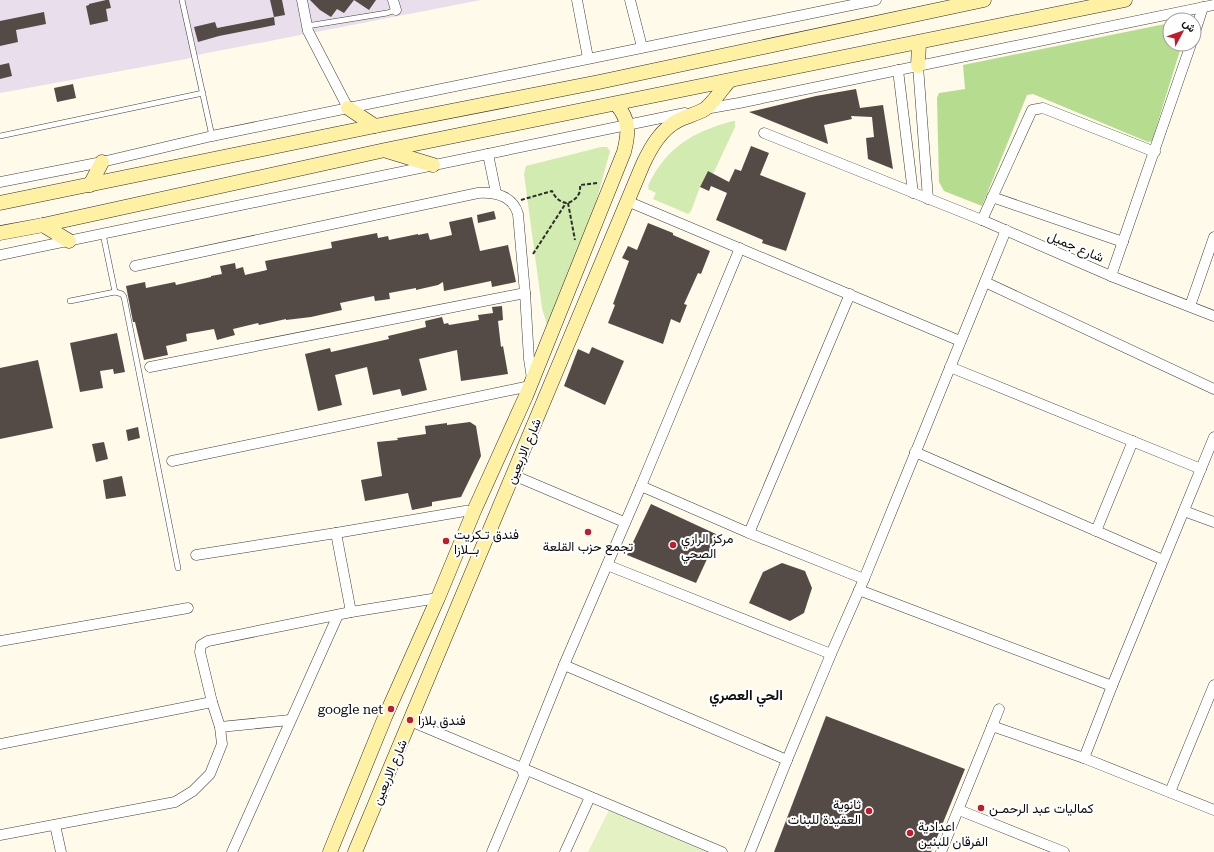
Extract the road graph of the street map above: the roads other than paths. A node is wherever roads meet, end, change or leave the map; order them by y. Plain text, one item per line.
1 (182, 0) edge
2 (302, 0) edge
3 (578, 0) edge
4 (630, 0) edge
5 (876, 0) edge
6 (984, 0) edge
7 (1125, 0) edge
8 (394, 5) edge
9 (1214, 5) edge
10 (1203, 7) junction
11 (1201, 12) edge
12 (307, 26) junction
13 (919, 43) junction
14 (642, 47) junction
15 (1188, 52) edge
16 (588, 58) junction
17 (918, 66) junction
18 (898, 70) junction
19 (729, 81) junction
20 (203, 93) junction
21 (616, 104) junction
22 (348, 108) junction
23 (705, 108) junction
24 (376, 126) junction
25 (627, 126) junction
26 (764, 133) dead end
27 (0, 136) edge
28 (212, 136) junction
29 (385, 150) junction
30 (1155, 152) junction
31 (488, 154) junction
32 (102, 162) junction
33 (432, 165) junction
34 (0, 182) edge
35 (90, 185) junction
36 (496, 193) junction
37 (913, 193) junction
38 (992, 197) junction
39 (928, 199) junction
40 (627, 200) junction
41 (0, 203) edge
42 (982, 220) junction
43 (43, 225) junction
44 (1006, 230) junction
45 (0, 234) edge
46 (103, 234) junction
47 (1214, 237) edge
48 (69, 241) junction
49 (1123, 242) junction
50 (740, 248) junction
51 (0, 255) edge
52 (135, 266) dead end
53 (1111, 276) junction
54 (985, 282) junction
55 (115, 292) junction
56 (525, 293) junction
57 (850, 294) junction
58 (70, 301) dead end
59 (1190, 306) junction
60 (1214, 316) edge
61 (960, 341) junction
62 (150, 367) dead end
63 (950, 367) junction
64 (529, 387) junction
65 (1214, 390) edge
66 (543, 404) junction
67 (1214, 437) edge
68 (1133, 441) junction
69 (915, 452) junction
70 (172, 461) dead end
71 (1201, 469) junction
72 (512, 474) junction
73 (640, 486) junction
74 (474, 511) junction
75 (1184, 511) junction
76 (624, 522) junction
77 (1214, 522) edge
78 (1096, 531) junction
79 (336, 533) junction
80 (749, 533) junction
81 (196, 555) dead end
82 (1163, 560) junction
83 (607, 565) junction
84 (178, 568) dead end
85 (864, 579) junction
86 (859, 590) junction
87 (438, 598) junction
88 (188, 608) dead end
89 (352, 612) junction
90 (338, 615) junction
91 (0, 642) edge
92 (831, 654) junction
93 (564, 665) junction
94 (1214, 685) edge
95 (1112, 686) junction
96 (212, 702) junction
97 (999, 709) dead end
98 (290, 720) junction
99 (410, 721) junction
100 (992, 726) junction
101 (220, 727) junction
102 (0, 744) edge
103 (1084, 758) junction
104 (787, 760) junction
105 (522, 769) junction
106 (1170, 792) junction
107 (590, 797) junction
108 (959, 810) junction
109 (1214, 810) edge
110 (55, 825) junction
111 (0, 835) edge
112 (1058, 851) edge
113 (61, 852) edge
114 (232, 852) edge
115 (330, 852) edge
116 (355, 852) edge
117 (492, 852) edge
118 (565, 852) edge
119 (722, 852) edge
120 (750, 852) edge
121 (941, 852) edge

1 - 20 lane
2 - 12 street
3 - 16 street
4 - 14 street
5 - 14 street
6 - 24 main road
7 - 13 main road
8 - 12 lane
9 - 10 street
10 - 11 street
10 - 17 street
12 - 22 street
13 - 17 main road
13 - 19 main road
14 - 16 street
15 - 30 street
16 - 22 street
17 - 18 street
17 - 39 street
18 - 23 street
18 - 37 street
19 - 21 main road
19 - 23 main road, شارع الاربعين
20 - 27 lane
20 - 28 lane
21 - 25 main road, شارع الاربعين
21 - 29 main road
22 - 24 main road
22 - 28 street
23 - 25 street
23 - 40 main road, شارع الاربعين
24 - 35 main road
25 - 31 street
25 - 64 main road, شارع الاربعين
26 - 37 street, شارع جميل
28 - 32 street
29 - 33 main road
29 - 43 main road
30 - 38 street
30 - 49 street
31 - 33 street
31 - 36 street
32 - 34 street
32 - 35 main road
33 - 46 street
35 - 41 main road
36 - 52 street
36 - 56 street
37 - 39 street, شارع جميل
38 - 42 street
38 - 49 street
39 - 42 street, شارع جميل
40 - 50 street
40 - 66 main road, شارع الاربعين
42 - 44 street, شارع جميل
43 - 45 main road
43 - 48 main road
44 - 53 street, شارع جميل
44 - 54 street
46 - 48 street
46 - 55 lane
47 - 59 street
48 - 51 street
49 - 53 street
50 - 57 street
50 - 73 street
53 - 59 street, شارع جميل
54 - 61 street
54 - 65 street
55 - 58 lane
55 - 84 lane
56 - 62 street
56 - 64 street
57 - 61 street
57 - 80 street
59 - 60 street, شارع جميل
61 - 63 street
63 - 68 street
63 - 69 street
64 - 66 main road
64 - 70 street
64 - 74 main road, شارع الاربعين
66 - 72 main road, شارع الاربعين
67 - 71 street
68 - 71 street
68 - 78 street
69 - 78 street
69 - 85 street
71 - 75 street
72 - 76 street
72 - 99 main road, شارع الاربعين
73 - 76 street
73 - 80 street
74 - 79 street
74 - 87 main road, شارع الاربعين
75 - 77 street
75 - 82 street
76 - 83 street
78 - 82 street
79 - 81 street
79 - 89 street
80 - 85 street
82 - 95 street
83 - 92 street
83 - 93 street
85 - 86 street
86 - 92 street
86 - 95 street
87 - 89 street
87 - 115 main road, شارع الاربعين
88 - 91 street
89 - 90 street
90 - 96 street
90 - 98 street
92 - 104 street
93 - 104 street
93 - 105 street
94 - 106 street
95 - 103 street
96 - 101 street
96 - 102 street
97 - 100 street
98 - 101 street
98 - 114 street
99 - 105 street
99 - 116 main road, شارع الاربعين
100 - 103 street
100 - 108 street
101 - 110 street
103 - 106 street
104 - 120 street
105 - 107 street
105 - 117 street
106 - 109 street
107 - 118 street
107 - 119 street
108 - 112 street
108 - 121 street
110 - 111 street
110 - 113 street

